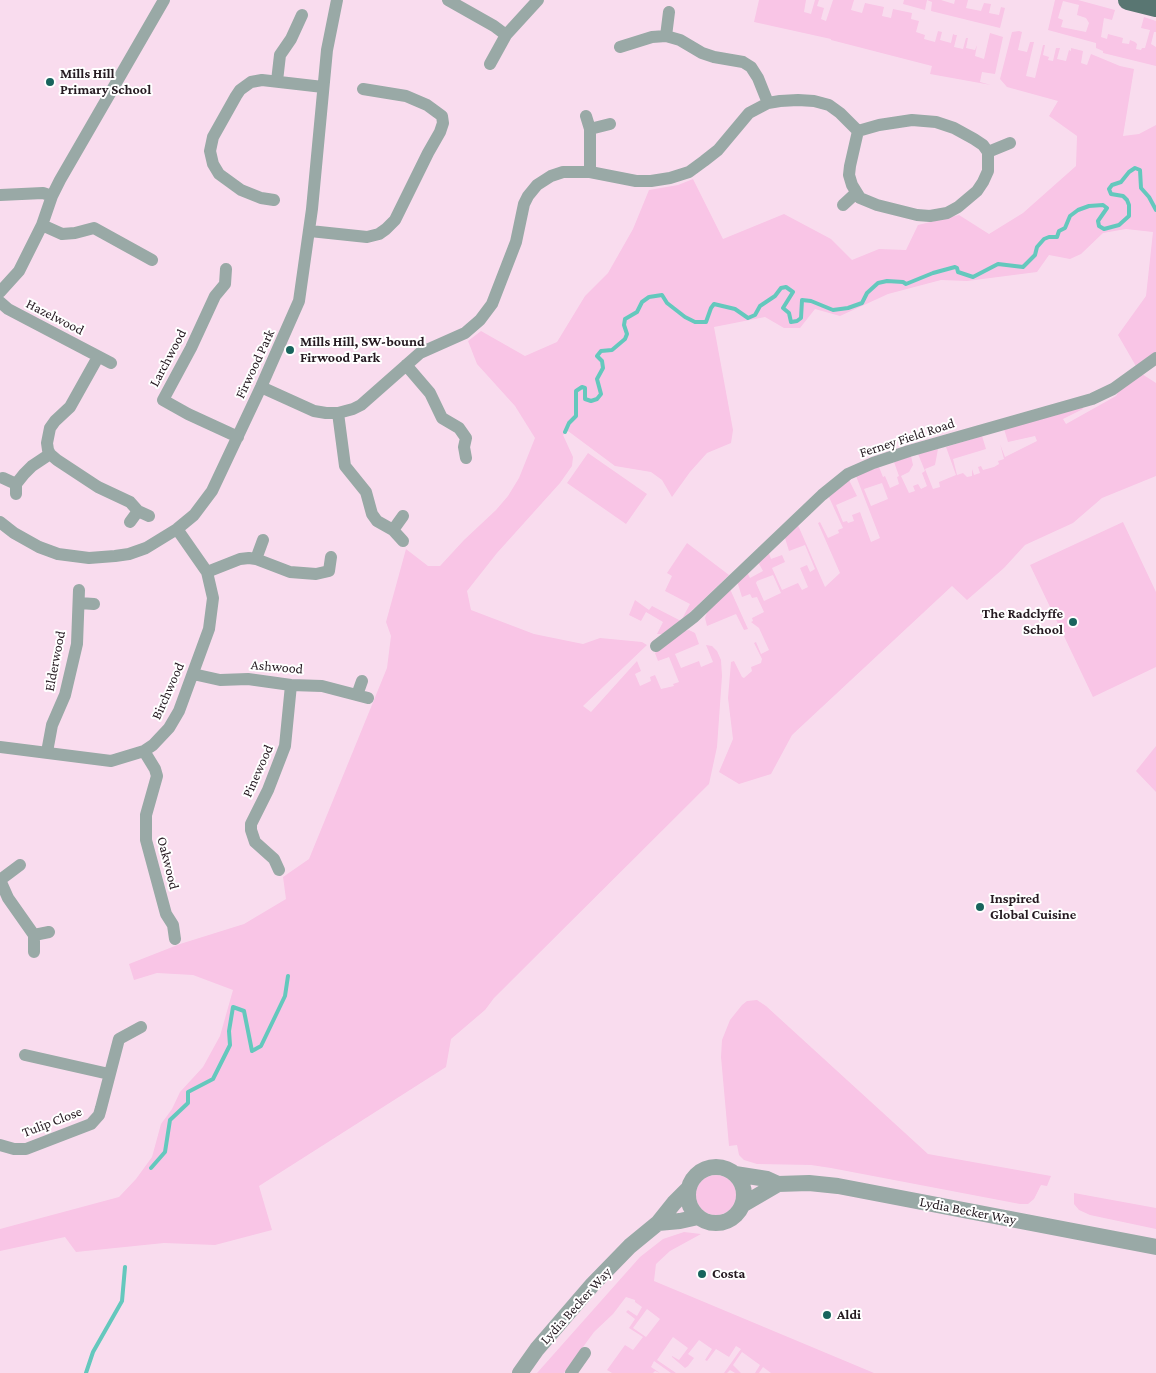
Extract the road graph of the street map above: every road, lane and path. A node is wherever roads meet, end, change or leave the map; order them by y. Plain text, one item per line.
1 (164, 0) edge
2 (336, 0) edge
3 (448, 0) edge
4 (538, 0) edge
5 (1128, 0) edge
6 (1156, 7) edge
7 (669, 12) dead end
8 (302, 15) dead end
9 (506, 35) junction
10 (666, 36) junction
11 (620, 47) dead end
12 (490, 64) dead end
13 (277, 81) junction
14 (323, 86) junction
15 (363, 89) dead end
16 (768, 103) junction
17 (586, 116) dead end
18 (610, 124) dead end
19 (590, 129) junction
20 (858, 130) junction
21 (1010, 143) dead end
22 (988, 152) junction
23 (590, 172) junction
24 (394, 188) dead end
25 (856, 193) junction
26 (407, 194) junction
27 (0, 195) edge
28 (52, 196) junction
29 (274, 200) dead end
30 (842, 205) dead end
31 (42, 225) junction
32 (310, 231) junction
33 (152, 260) dead end
34 (226, 269) dead end
35 (0, 292) edge
36 (0, 302) edge
37 (98, 357) junction
38 (1156, 358) edge
39 (111, 363) dead end
40 (406, 365) junction
41 (261, 387) junction
42 (338, 413) junction
43 (238, 437) junction
44 (50, 454) junction
45 (466, 458) dead end
46 (3, 478) dead end
47 (403, 516) dead end
48 (0, 522) edge
49 (130, 522) dead end
50 (177, 529) junction
51 (393, 530) junction
52 (263, 540) dead end
53 (403, 541) dead end
54 (331, 557) dead end
55 (256, 559) junction
56 (207, 572) junction
57 (94, 604) dead end
58 (656, 646) dead end
59 (193, 674) junction
60 (362, 681) dead end
61 (291, 685) junction
62 (0, 747) edge
63 (144, 751) junction
64 (47, 752) junction
65 (285, 852) dead end
66 (20, 865) dead end
67 (0, 880) edge
68 (49, 932) dead end
69 (34, 935) junction
70 (175, 939) dead end
71 (34, 952) dead end
72 (141, 1027) dead end
73 (25, 1055) dead end
74 (109, 1074) junction
75 (0, 1145) edge
76 (736, 1174) junction
77 (778, 1184) junction
78 (689, 1188) junction
79 (742, 1205) junction
80 (698, 1217) junction
81 (658, 1223) junction
82 (1156, 1247) edge
83 (585, 1353) dead end
84 (576, 1371) edge
85 (520, 1373) edge

1 - 28 street
2 - 14 street, Firwood Park
3 - 9 street
4 - 9 street
5 - 6 main road
7 - 10 street
8 - 13 street
9 - 12 street
10 - 11 street
10 - 16 street
13 - 14 street
13 - 29 street
14 - 32 street, Firwood Park
15 - 26 street
16 - 20 street
16 - 23 street
17 - 19 street
18 - 19 street
19 - 23 street
20 - 22 street
20 - 25 street
21 - 22 street
22 - 25 street
23 - 40 street
24 - 26 street
25 - 30 street
26 - 32 street
27 - 28 street
28 - 31 street
31 - 33 street
31 - 35 street
32 - 41 street, Firwood Park
34 - 43 street, Larchwood
36 - 37 street, Hazelwood
37 - 39 street, Hazelwood
37 - 44 street
38 - 58 street, Ferney Field Road
40 - 42 street
40 - 45 street
41 - 42 street
41 - 43 street, Firwood Park
42 - 51 street
43 - 50 street, Firwood Park
44 - 46 street
44 - 49 street
47 - 51 street
48 - 50 street, Firwood Park
50 - 56 street, Birchwood
51 - 53 street
52 - 55 street
54 - 55 street
55 - 56 street
56 - 59 street, Birchwood
57 - 64 street, Elderwood
59 - 61 street, Ashwood
59 - 63 street, Birchwood
60 - 61 street, Ashwood
61 - 65 street, Pinewood
62 - 64 street, Birchwood
63 - 64 street, Birchwood
63 - 70 street, Oakwood
66 - 67 street
67 - 69 street
68 - 69 street
69 - 71 street
72 - 74 street, Tulip Close
73 - 74 street
74 - 75 street, Tulip Close
76 - 77 street, Lydia Becker Way
76 - 78 street
76 - 79 street
77 - 79 street, Lydia Becker Way
77 - 82 street, Lydia Becker Way
78 - 80 street
78 - 81 street, Lydia Becker Way
79 - 80 street
80 - 81 street
81 - 85 street, Lydia Becker Way
83 - 84 street

